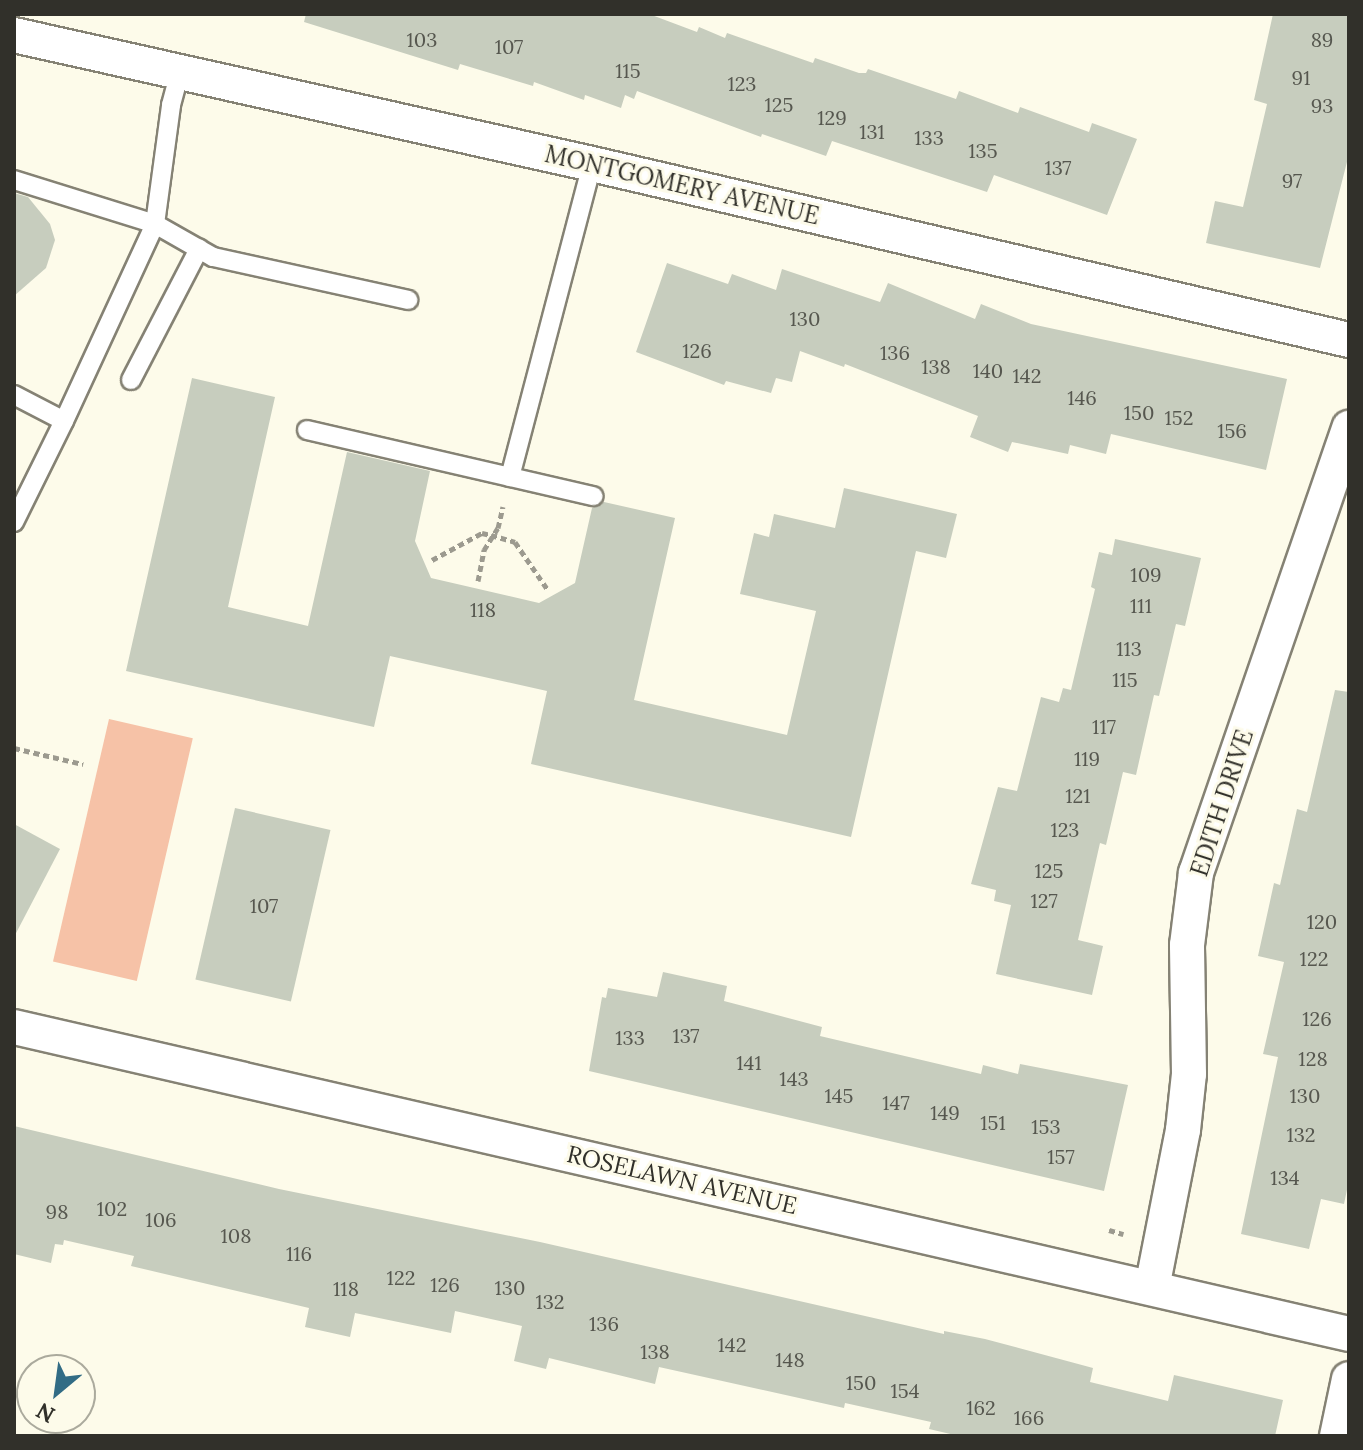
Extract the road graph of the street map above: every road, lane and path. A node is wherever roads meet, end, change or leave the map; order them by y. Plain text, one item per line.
1 (14, 35) edge
2 (180, 72) junction
3 (592, 164) junction
4 (14, 180) edge
5 (155, 224) junction
6 (199, 249) junction
7 (408, 300) dead end
8 (1349, 340) edge
9 (131, 380) dead end
10 (14, 395) edge
11 (64, 421) junction
12 (1349, 428) edge
13 (307, 430) dead end
14 (510, 477) junction
15 (594, 496) dead end
16 (14, 522) edge
17 (491, 535) junction
18 (432, 560) dead end
19 (478, 581) dead end
20 (548, 590) dead end
21 (14, 748) edge
22 (83, 764) dead end
23 (14, 1027) edge
24 (1152, 1288) junction
25 (1349, 1334) edge
26 (1349, 1379) edge
27 (1337, 1436) edge

1 - 2 street, MONTGOMERY AVENUE
2 - 3 street, MONTGOMERY AVENUE
2 - 5 lane
3 - 8 street, MONTGOMERY AVENUE
3 - 14 lane
4 - 5 lane
5 - 6 lane
5 - 11 lane
6 - 7 lane
6 - 9 lane
10 - 11 lane
11 - 16 lane
12 - 24 street, EDITH DRIVE
13 - 14 lane
14 - 15 lane
14 - 17 path
17 - 18 path
17 - 19 path
17 - 20 path
21 - 22 path
23 - 24 street, ROSELAWN AVENUE
24 - 25 street, ROSELAWN AVENUE
26 - 27 street

